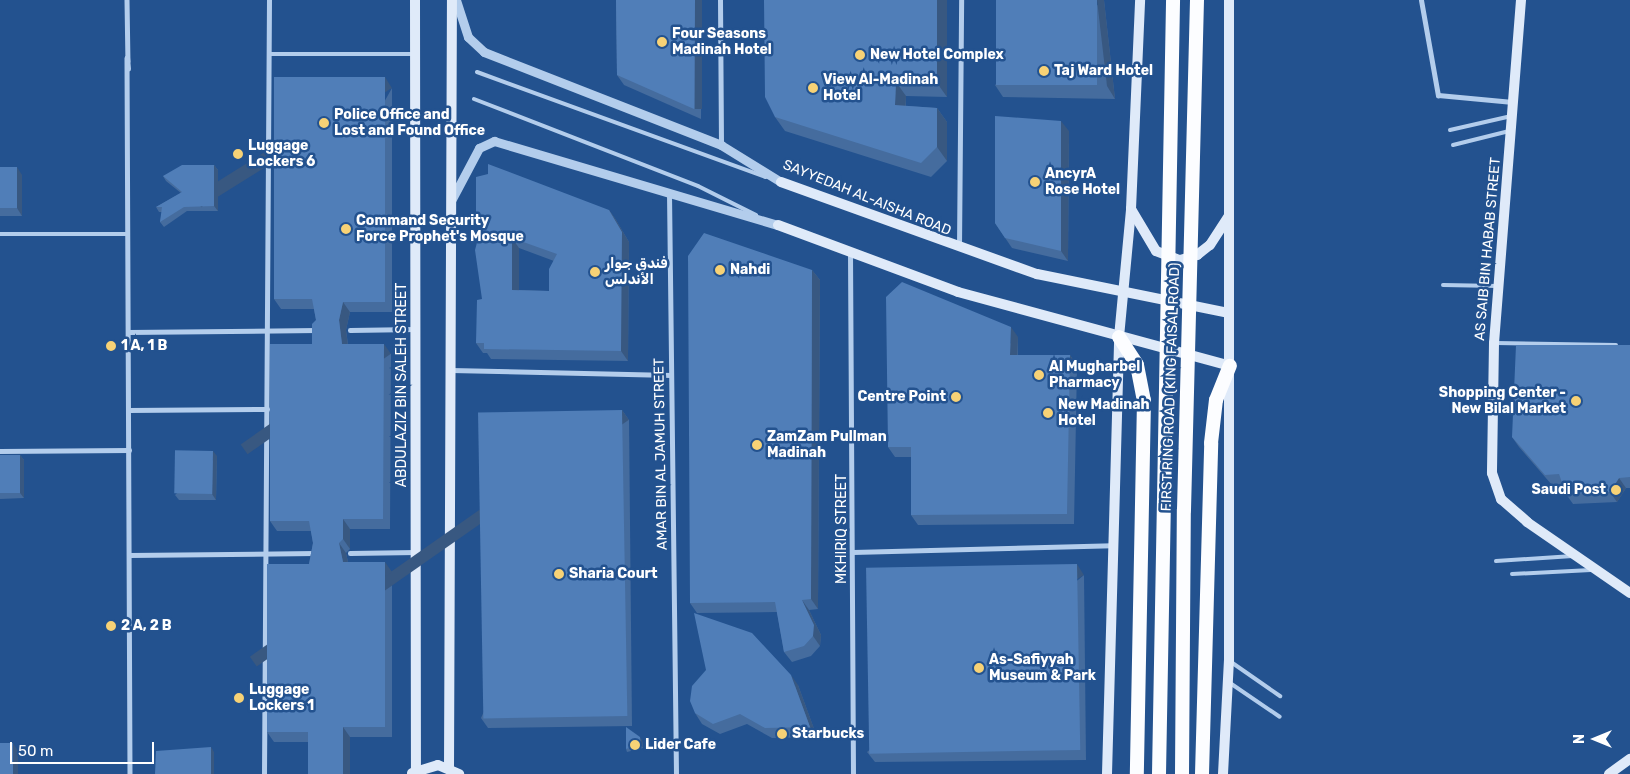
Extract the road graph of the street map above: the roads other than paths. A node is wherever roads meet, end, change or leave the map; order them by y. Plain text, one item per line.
1 (127, 0) edge
2 (269, 0) edge
3 (415, 0) edge
4 (452, 0) edge
5 (456, 0) edge
6 (720, 0) edge
7 (961, 0) edge
8 (1140, 0) edge
9 (1173, 0) edge
10 (1197, 0) edge
11 (1229, 0) edge
12 (1421, 0) edge
13 (1521, 0) edge
14 (270, 54) junction
15 (415, 54) junction
16 (477, 72) dead end
17 (474, 99) dead end
18 (1514, 102) junction
19 (1512, 116) junction
20 (1450, 130) dead end
21 (1511, 131) junction
22 (721, 145) junction
23 (1453, 145) dead end
24 (781, 182) junction
25 (669, 193) junction
26 (451, 202) junction
27 (1131, 209) junction
28 (1228, 217) junction
29 (778, 226) junction
30 (0, 234) edge
31 (128, 234) junction
32 (959, 249) junction
33 (850, 253) junction
34 (1443, 285) dead end
35 (1498, 286) junction
36 (1124, 291) junction
37 (1228, 313) junction
38 (415, 329) junction
39 (267, 330) junction
40 (319, 330) edge
41 (350, 330) dead end
42 (128, 332) junction
43 (1119, 337) junction
44 (1494, 342) junction
45 (1620, 345) edge
46 (1230, 366) junction
47 (451, 370) junction
48 (671, 375) junction
49 (267, 409) junction
50 (128, 410) junction
51 (129, 450) junction
52 (0, 451) edge
53 (1112, 545) junction
54 (416, 552) junction
55 (853, 552) junction
56 (316, 553) edge
57 (350, 553) dead end
58 (266, 554) junction
59 (129, 555) junction
60 (1575, 556) junction
61 (1496, 561) dead end
62 (1596, 570) junction
63 (1512, 574) dead end
64 (1630, 594) edge
65 (1228, 660) junction
66 (1228, 682) junction
67 (1280, 696) dead end
68 (1280, 717) dead end
69 (1630, 759) edge
70 (449, 768) junction
71 (414, 772) edge
72 (130, 774) edge
73 (264, 774) edge
74 (459, 774) edge
75 (676, 774) edge
76 (853, 774) edge
77 (1107, 774) edge
78 (1137, 774) edge
79 (1159, 774) edge
80 (1182, 774) edge
81 (1202, 774) edge
82 (1223, 774) edge
83 (1609, 774) edge

1 - 31 street
2 - 14 street
3 - 15 main road, ABDULAZIZ BIN SALEH STREET
4 - 26 main road
5 - 22 street, SAYYEDAH AL-AISHA ROAD
6 - 22 street
7 - 32 street
8 - 27 main road
9 - 79 highway, FIRST RING ROAD (KING FAISAL ROAD)
10 - 80 highway, FIRST RING ROAD (KING FAISAL ROAD)
11 - 28 main road
12 - 18 street
13 - 18 main road, AS SAIB BIN HABAB STREET
14 - 15 street
14 - 39 street
15 - 38 main road, ABDULAZIZ BIN SALEH STREET
16 - 24 lane
17 - 29 lane
18 - 19 main road, AS SAIB BIN HABAB STREET
19 - 20 lane
19 - 21 main road, AS SAIB BIN HABAB STREET
21 - 23 lane
21 - 35 main road, AS SAIB BIN HABAB STREET
22 - 24 street, SAYYEDAH AL-AISHA ROAD
24 - 32 main road, SAYYEDAH AL-AISHA ROAD
25 - 26 street
25 - 29 street
25 - 48 street, AMAR BIN AL JAMUH STREET
26 - 47 main road
27 - 28 main road
27 - 36 main road
28 - 37 main road
29 - 33 main road
30 - 31 street
31 - 42 street
32 - 36 main road, SAYYEDAH AL-AISHA ROAD
33 - 43 main road
33 - 55 street, MKHIRIQ STREET
34 - 35 lane
35 - 44 main road, AS SAIB BIN HABAB STREET
36 - 37 main road, SAYYEDAH AL-AISHA ROAD
36 - 43 main road
37 - 46 main road
38 - 41 street
38 - 54 main road, ABDULAZIZ BIN SALEH STREET
39 - 40 street
39 - 42 street
39 - 49 street
42 - 50 street
43 - 46 main road
43 - 53 main road
43 - 78 highway
44 - 45 lane
44 - 60 main road, AS SAIB BIN HABAB STREET
46 - 65 main road
46 - 81 highway
47 - 48 street
47 - 70 main road
48 - 75 street, AMAR BIN AL JAMUH STREET
49 - 50 street
49 - 58 street
50 - 51 street
51 - 52 street
51 - 59 street
53 - 55 street
53 - 77 main road
54 - 57 street
54 - 71 main road, ABDULAZIZ BIN SALEH STREET
55 - 76 street, MKHIRIQ STREET
56 - 58 street
58 - 59 street
58 - 73 street
59 - 72 street
60 - 61 lane
60 - 62 main road
62 - 63 lane
62 - 64 main road
65 - 66 main road
65 - 67 lane
66 - 68 lane
66 - 82 main road
69 - 83 main road
70 - 71 main road, ABDULAZIZ BIN SALEH STREET
70 - 74 main road, ABDULAZIZ BIN SALEH STREET

